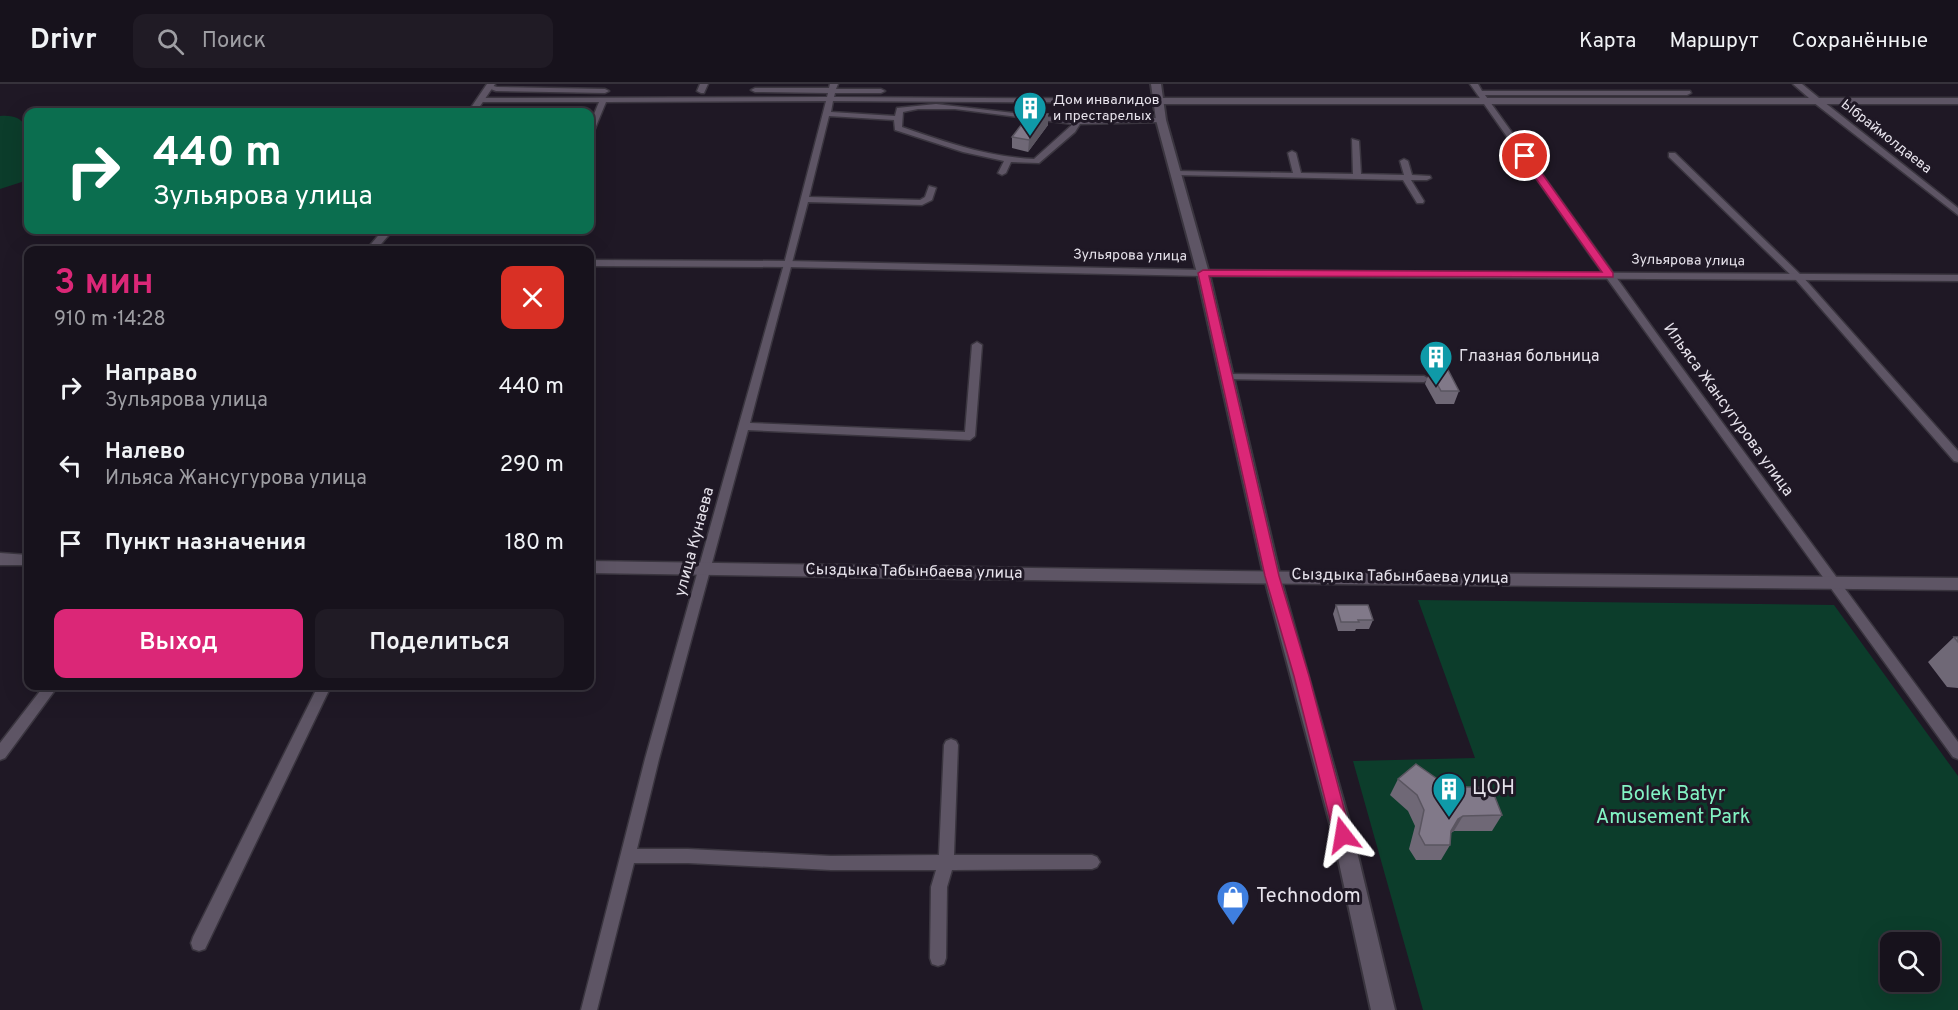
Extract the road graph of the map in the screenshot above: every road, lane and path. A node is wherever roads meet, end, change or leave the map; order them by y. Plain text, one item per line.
1 (564, 84) edge
2 (1587, 84) edge
3 (1678, 84) edge
4 (1797, 84) edge
5 (491, 85) edge
6 (702, 87) edge
7 (558, 91) junction
8 (832, 91) edge
9 (1157, 92) edge
10 (1480, 92) edge
11 (1594, 93) junction
12 (1688, 93) junction
13 (604, 99) junction
14 (481, 100) junction
15 (1816, 100) junction
16 (1696, 101) junction
17 (1958, 101) edge
18 (475, 108) edge
19 (827, 114) junction
20 (898, 118) junction
21 (1161, 120) junction
22 (594, 122) edge
23 (1078, 122) junction
24 (1355, 141) dead end
25 (1292, 153) dead end
26 (1672, 154) dead end
27 (1008, 160) junction
28 (1404, 161) dead end
29 (1002, 173) dead end
30 (1176, 173) junction
31 (1297, 174) junction
32 (1358, 176) junction
33 (1406, 178) junction
34 (1427, 178) dead end
35 (932, 188) dead end
36 (805, 199) junction
37 (1420, 201) dead end
38 (1958, 212) edge
39 (385, 234) edge
40 (374, 246) edge
41 (594, 263) edge
42 (788, 264) junction
43 (1203, 273) junction
44 (1609, 275) junction
45 (1799, 278) junction
46 (1958, 278) edge
47 (977, 345) dead end
48 (1228, 377) junction
49 (1424, 379) dead end
50 (743, 426) junction
51 (1958, 458) edge
52 (0, 560) edge
53 (24, 560) edge
54 (594, 567) edge
55 (706, 569) junction
56 (1272, 576) junction
57 (1834, 582) junction
58 (1958, 584) edge
59 (48, 690) edge
60 (322, 690) edge
61 (951, 745) dead end
62 (1958, 753) edge
63 (0, 754) edge
64 (629, 856) junction
65 (946, 862) junction
66 (1092, 862) dead end
67 (199, 943) dead end
68 (938, 958) dead end
69 (589, 1010) edge
70 (1383, 1010) edge

1 - 7 street
2 - 11 street
3 - 12 street
4 - 15 street, Ыбраймолдаева
5 - 7 street
5 - 14 street
6 - 7 street
6 - 8 street
8 - 9 street
8 - 13 street
8 - 19 street, улица Кунаева
9 - 10 street
9 - 21 main road
10 - 11 street
10 - 16 street
10 - 44 street, Ильяса Жансугурова улица
11 - 12 street
12 - 16 street
13 - 14 street
13 - 22 street
14 - 18 street
15 - 16 street
15 - 17 street
15 - 38 street, Ыбраймолдаева
19 - 20 street
19 - 36 street, улица Кунаева
20 - 23 street
20 - 27 street
21 - 23 street
21 - 30 main road
23 - 27 street
24 - 32 street
25 - 31 street
26 - 45 street
27 - 29 street
28 - 33 street
30 - 31 street
30 - 43 main road
31 - 32 street
32 - 33 street
33 - 34 street
33 - 37 street
35 - 36 street
36 - 42 street, улица Кунаева
39 - 40 street
41 - 42 street, Зульярова улица
42 - 43 street, Зульярова улица
42 - 50 street, улица Кунаева
43 - 44 street, Зульярова улица
43 - 48 main road
44 - 45 street, Зульярова улица
44 - 57 street, Ильяса Жансугурова улица
45 - 46 street, Зульярова улица
45 - 51 street
47 - 50 street
48 - 49 street
48 - 56 main road
50 - 55 street, улица Кунаева
52 - 53 street
54 - 55 street, Сыздыка Табынбаева улица
55 - 56 street, Сыздыка Табынбаева улица
55 - 64 street, улица Кунаева
56 - 57 street, Сыздыка Табынбаева улица
56 - 70 main road
57 - 58 street, Сыздыка Табынбаева улица
57 - 62 street, Ильяса Жансугурова улица
59 - 63 street
60 - 67 street
61 - 65 street
64 - 65 street
64 - 69 street, улица Кунаева
65 - 66 street
65 - 68 street

